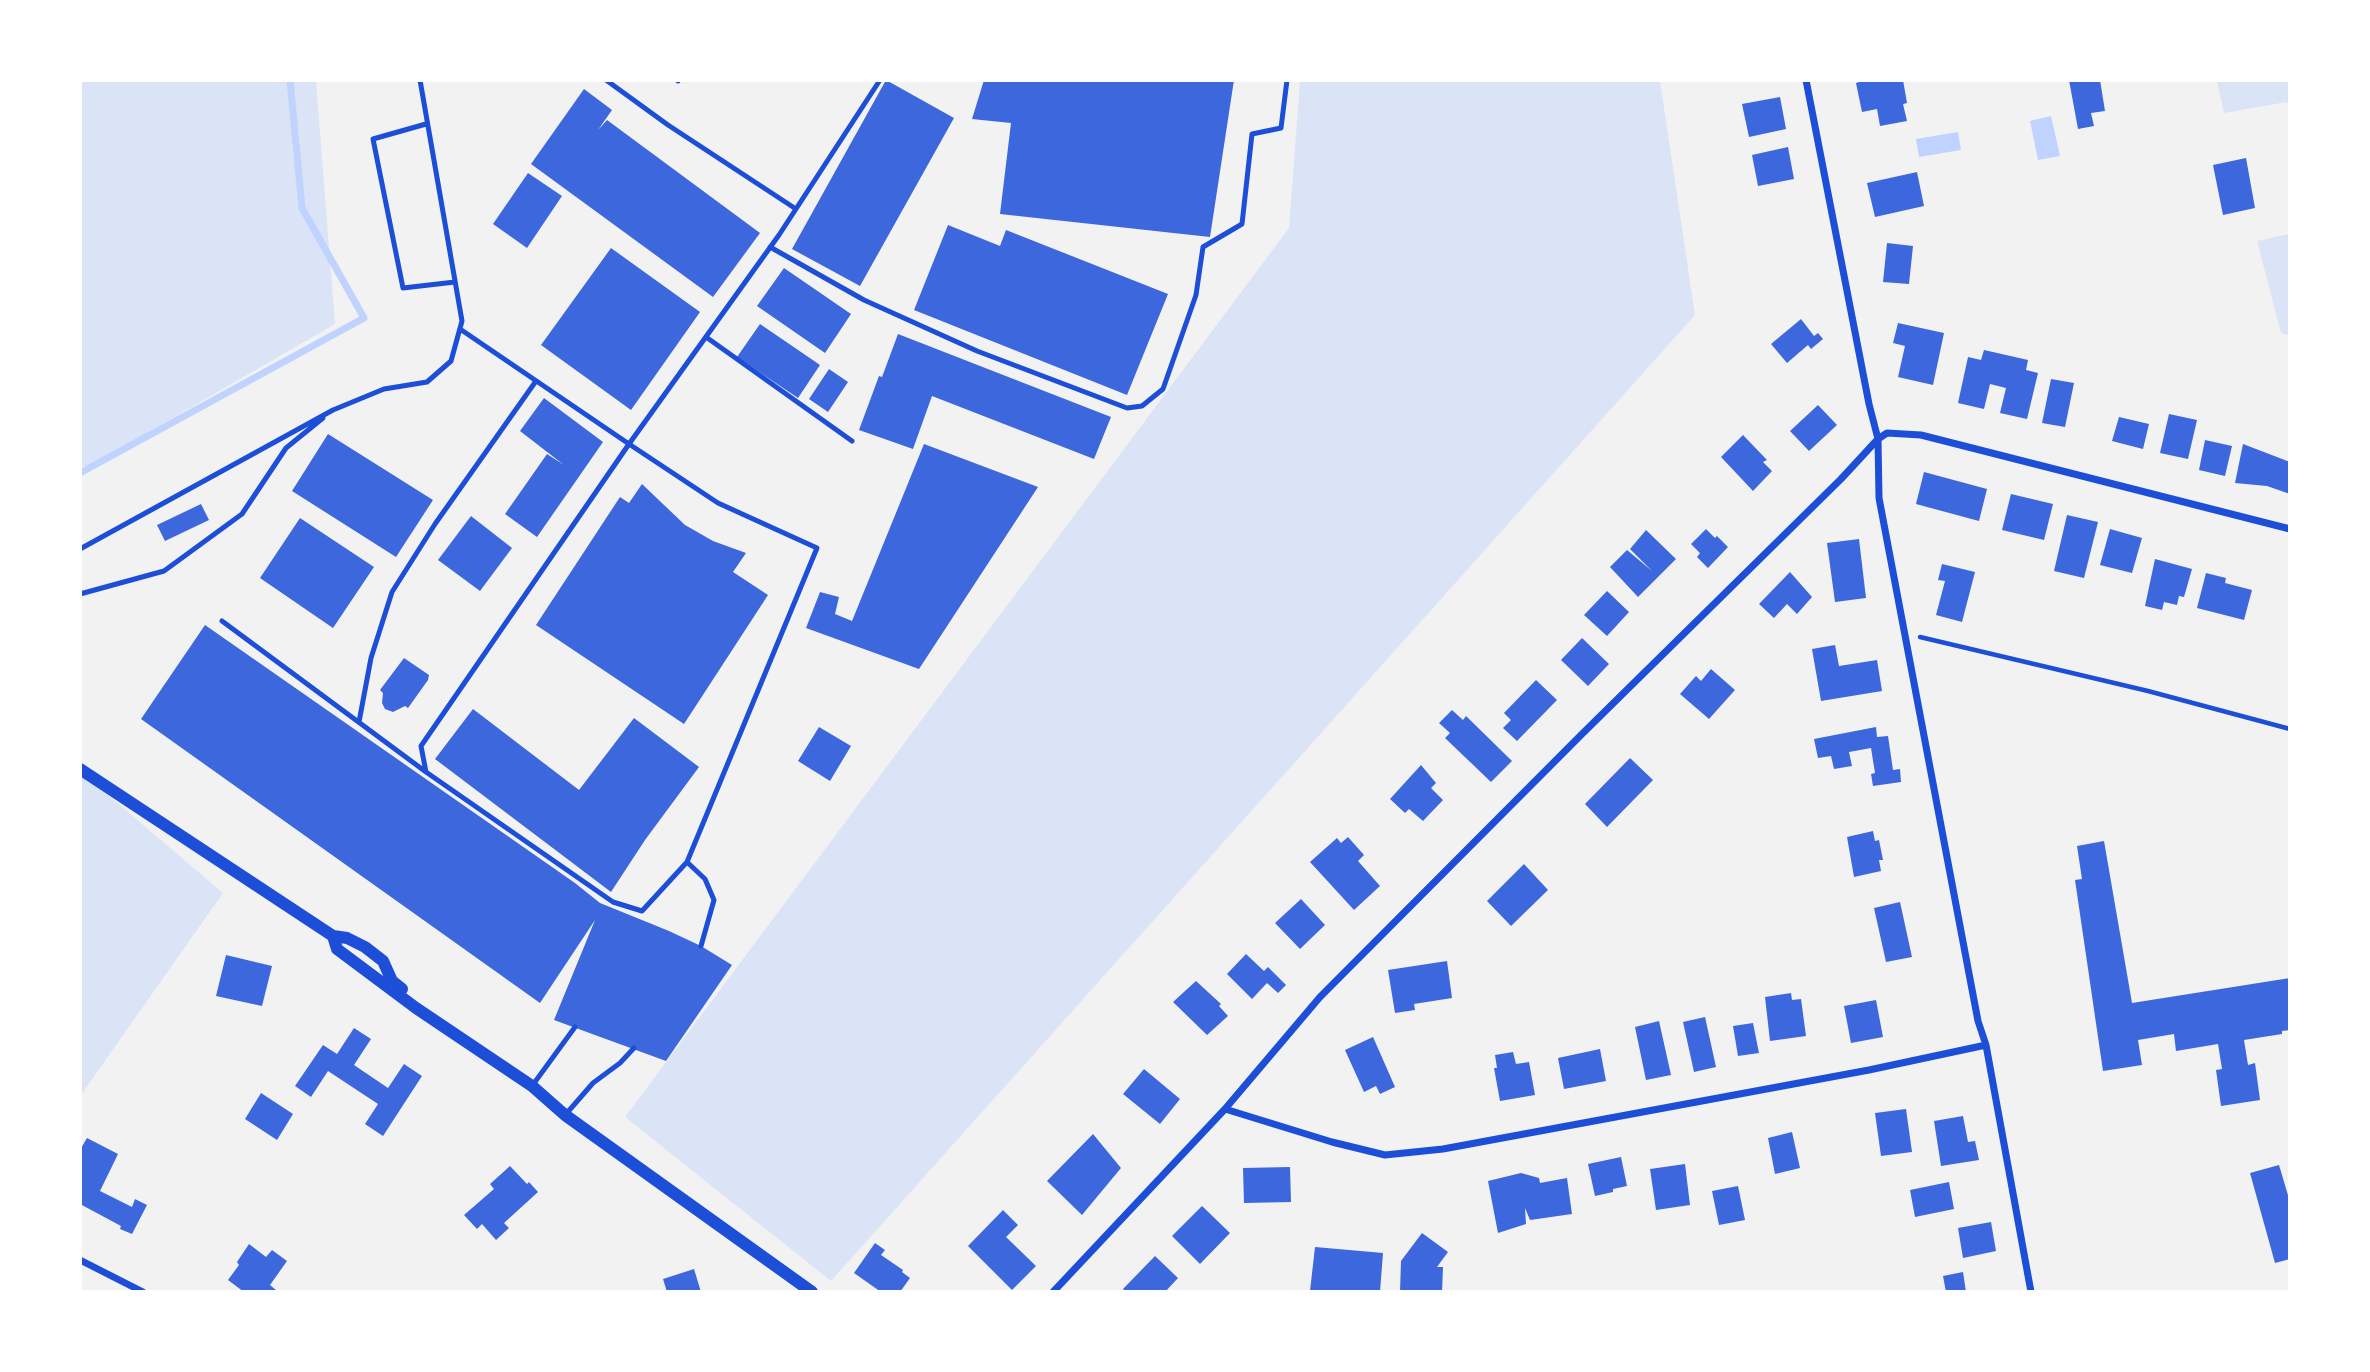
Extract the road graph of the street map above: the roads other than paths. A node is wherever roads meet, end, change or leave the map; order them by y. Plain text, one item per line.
1 (420, 80) edge
2 (606, 80) edge
3 (880, 80) edge
4 (1287, 80) edge
5 (1807, 80) edge
6 (426, 124) junction
7 (796, 209) junction
8 (770, 247) junction
9 (455, 282) junction
10 (460, 329) junction
11 (706, 337) junction
12 (536, 381) junction
13 (333, 410) junction
14 (1878, 439) junction
15 (852, 441) dead end
16 (629, 444) junction
17 (2290, 529) edge
18 (80, 549) edge
19 (80, 594) edge
20 (222, 621) dead end
21 (359, 722) junction
22 (80, 769) edge
23 (426, 772) junction
24 (687, 862) junction
25 (642, 911) junction
26 (639, 919) dead end
27 (332, 936) junction
28 (701, 946) dead end
29 (411, 1004) junction
30 (575, 1027) dead end
31 (1986, 1045) junction
32 (634, 1048) dead end
33 (532, 1086) junction
34 (1224, 1109) junction
35 (565, 1115) junction
36 (80, 1260) edge
37 (143, 1292) edge
38 (812, 1292) edge
39 (1053, 1292) edge
40 (2031, 1292) edge

1 - 6 lane
2 - 7 lane
3 - 7 lane
4 - 8 lane
5 - 14 street
6 - 9 lane
6 - 9 lane
7 - 8 lane
8 - 11 lane
9 - 10 lane
10 - 12 lane
10 - 13 lane
11 - 15 lane
11 - 16 lane
12 - 16 lane
12 - 21 lane
13 - 18 lane
13 - 19 lane
14 - 17 street
14 - 31 street
14 - 34 street
16 - 23 lane
16 - 24 lane
20 - 21 lane
21 - 23 lane
22 - 27 street
23 - 25 lane
24 - 25 lane
24 - 28 lane
25 - 26 lane
27 - 29 street
27 - 29 street
29 - 33 street
30 - 33 lane
31 - 34 street
31 - 40 street
32 - 35 lane
33 - 35 street
34 - 39 street
35 - 38 street
36 - 37 street

